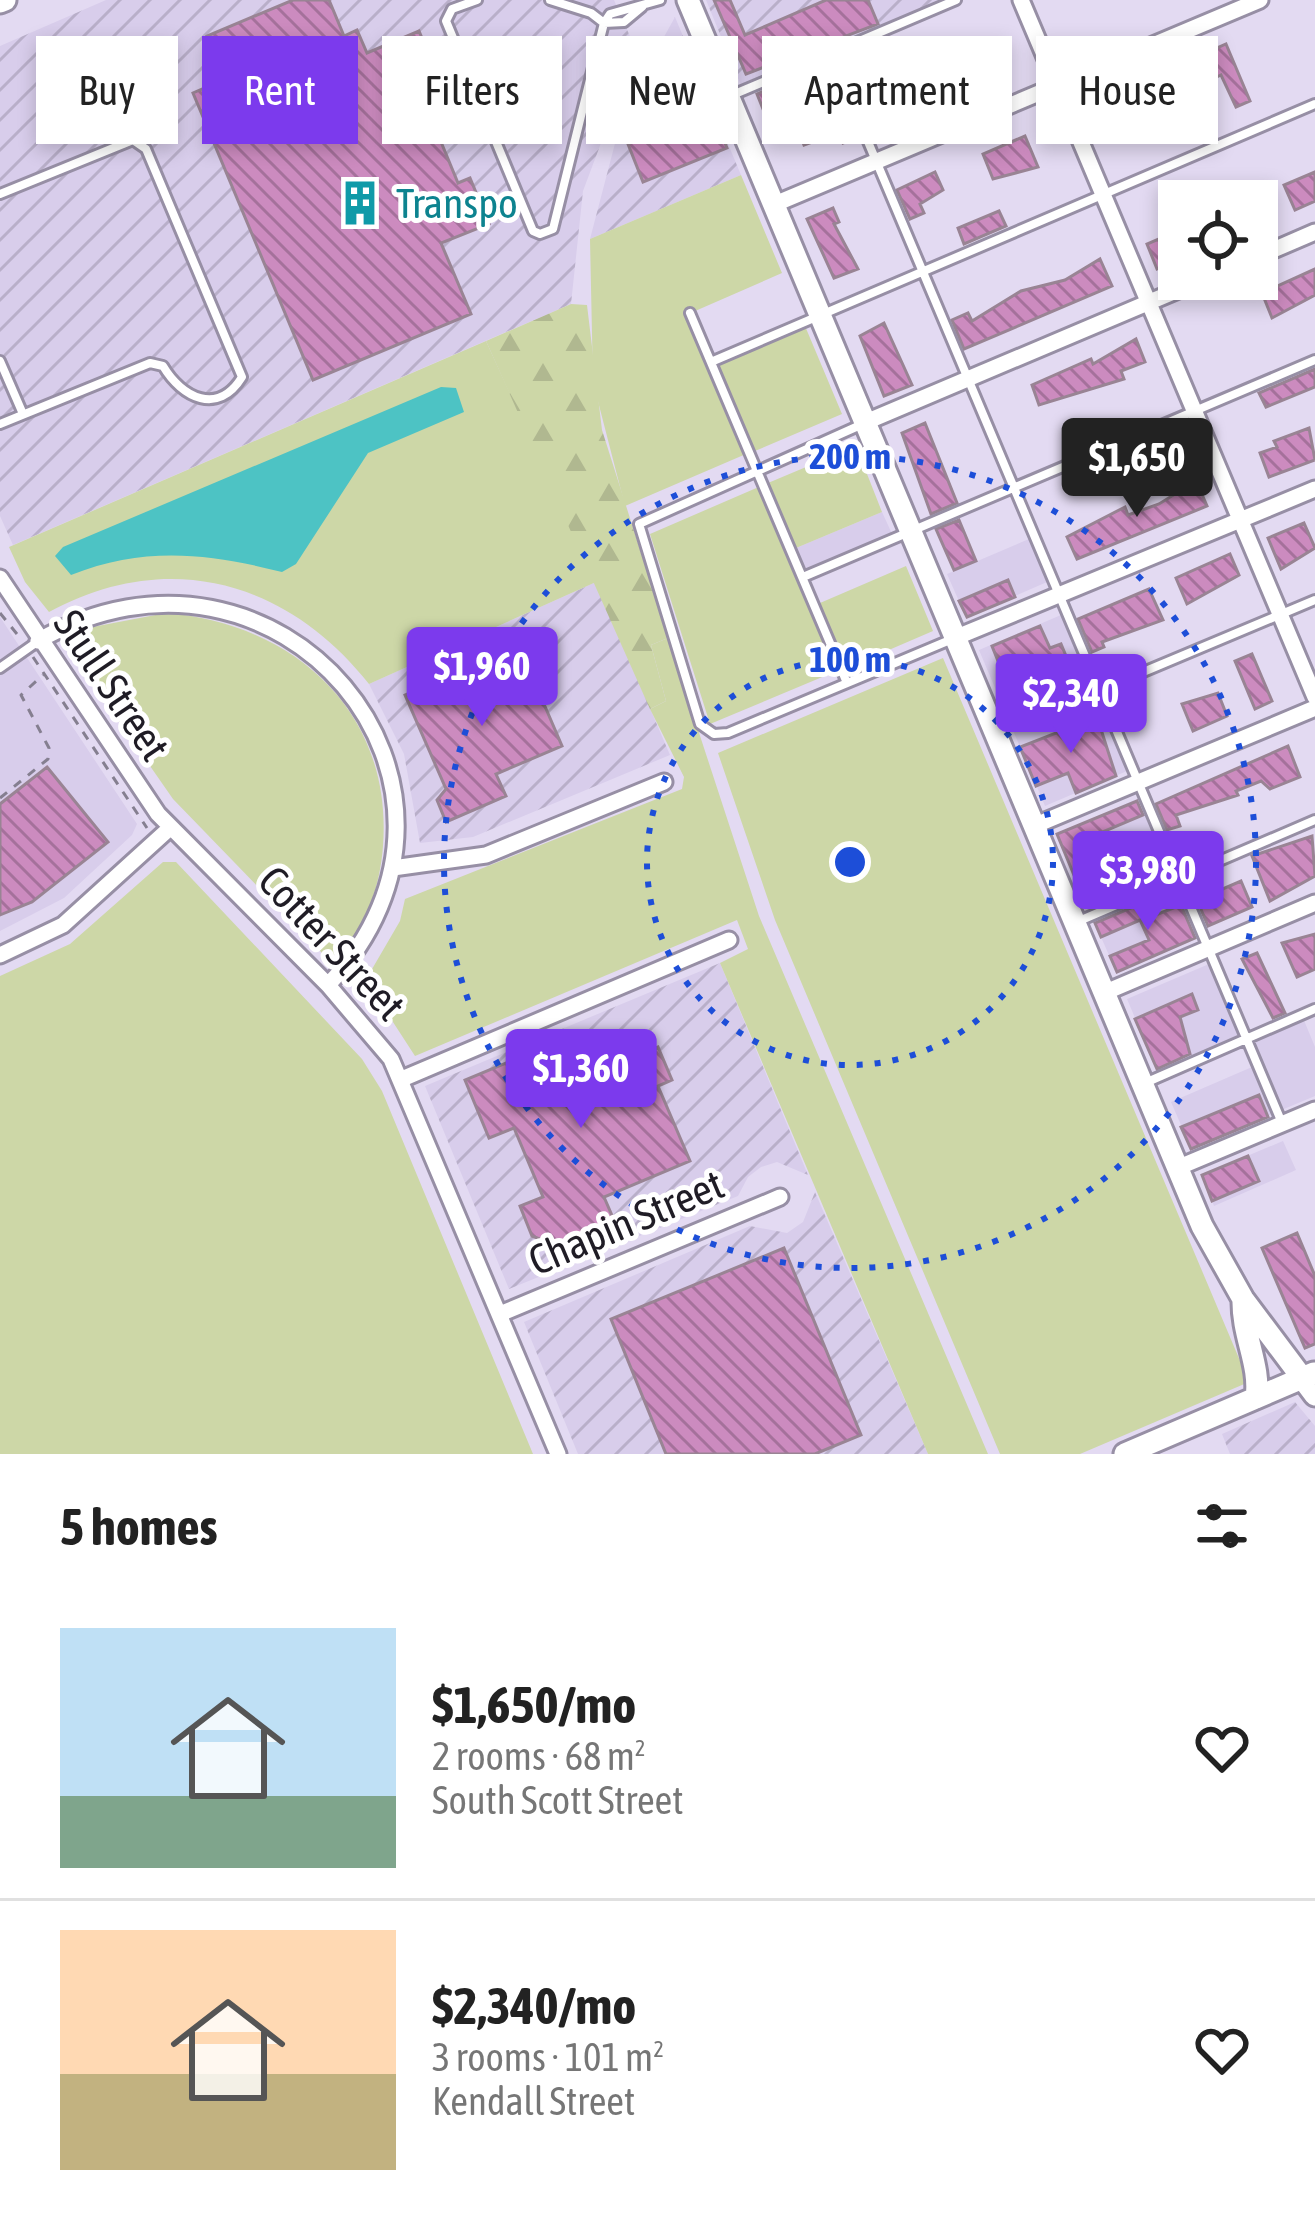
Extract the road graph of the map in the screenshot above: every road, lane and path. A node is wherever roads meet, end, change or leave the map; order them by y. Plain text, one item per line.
1 (477, 0) edge
2 (550, 0) edge
3 (660, 0) edge
4 (688, 0) edge
5 (956, 0) edge
6 (1021, 0) edge
7 (1260, 0) edge
8 (604, 23) junction
9 (703, 36) edge
10 (873, 36) edge
11 (1174, 36) edge
12 (1036, 38) edge
13 (1036, 94) edge
14 (1315, 104) edge
15 (738, 120) edge
16 (868, 144) edge
17 (1080, 144) edge
18 (876, 163) junction
19 (0, 194) edge
20 (1102, 194) junction
21 (775, 204) junction
22 (1315, 232) edge
23 (1278, 248) edge
24 (921, 269) junction
25 (1158, 299) edge
26 (1149, 303) junction
27 (690, 313) dead end
28 (820, 314) junction
29 (1315, 360) edge
30 (0, 361) edge
31 (711, 362) junction
32 (966, 380) junction
33 (1194, 411) junction
34 (23, 414) junction
35 (866, 422) junction
36 (0, 424) edge
37 (758, 470) junction
38 (1013, 488) junction
39 (1315, 489) edge
40 (1241, 521) junction
41 (911, 531) junction
42 (803, 577) junction
43 (0, 578) edge
44 (1059, 597) junction
45 (1315, 600) edge
46 (0, 613) edge
47 (1280, 615) junction
48 (12, 621) junction
49 (0, 629) edge
50 (18, 635) dead end
51 (957, 637) junction
52 (38, 641) junction
53 (39, 667) dead end
54 (0, 668) edge
55 (44, 674) junction
56 (848, 683) junction
57 (1098, 691) junction
58 (1315, 697) edge
59 (1315, 708) edge
60 (664, 782) dead end
61 (1137, 782) junction
62 (0, 798) edge
63 (1315, 820) edge
64 (145, 825) dead end
65 (1036, 825) junction
66 (171, 827) junction
67 (393, 868) junction
68 (1177, 879) junction
69 (1315, 903) edge
70 (1076, 922) junction
71 (729, 940) dead end
72 (1206, 949) junction
73 (0, 955) edge
74 (328, 986) junction
75 (1106, 992) junction
76 (1315, 1009) edge
77 (1245, 1038) junction
78 (402, 1079) junction
79 (1144, 1083) junction
80 (1315, 1111) edge
81 (1282, 1124) junction
82 (1178, 1168) junction
83 (780, 1196) dead end
84 (1243, 1299) junction
85 (500, 1314) junction
86 (1311, 1382) edge
87 (1256, 1398) junction
88 (1156, 1448) edge
89 (558, 1454) edge
90 (1125, 1454) edge

1 - 8 lane
2 - 8 lane
3 - 8 lane
4 - 9 street
5 - 10 lane
6 - 12 street
7 - 11 street
13 - 18 street
14 - 20 lane
15 - 21 street
16 - 18 lane
17 - 20 street
18 - 21 street
18 - 24 lane
19 - 34 lane
20 - 24 lane
20 - 26 street
21 - 28 street
22 - 23 street
24 - 28 lane
24 - 32 lane
25 - 26 street
26 - 32 street
26 - 33 street
27 - 31 lane
28 - 31 lane
28 - 35 street
29 - 33 lane
30 - 34 lane
31 - 37 lane
32 - 35 street
32 - 38 lane
33 - 38 lane
33 - 40 street
34 - 36 lane
35 - 37 lane
35 - 41 street
37 - 42 lane
37 - 56 lane
38 - 41 lane
38 - 44 lane
39 - 40 street
40 - 44 street
40 - 47 street
41 - 42 lane
41 - 51 street
42 - 56 lane
43 - 52 street, Stull Street
44 - 51 street
44 - 57 lane
45 - 47 lane
46 - 48 path
47 - 57 lane
47 - 58 street
48 - 49 path
48 - 50 path
51 - 56 lane
51 - 65 street
52 - 54 lane
52 - 66 street, Stull Street
52 - 67 street
53 - 55 path
55 - 62 path
55 - 64 path
57 - 61 lane
59 - 61 street
60 - 67 street
61 - 65 street
61 - 68 lane
63 - 68 lane
65 - 70 street
66 - 73 street
66 - 74 street, Cotter Street
67 - 74 street
68 - 70 lane
68 - 72 lane
69 - 72 street
70 - 75 street
71 - 78 street
72 - 75 street
72 - 77 lane
74 - 78 street, Cotter Street
75 - 79 street
76 - 77 lane
77 - 79 lane
77 - 81 lane
78 - 85 street, Cotter Street
79 - 82 street
80 - 81 street
81 - 82 street
82 - 84 street
83 - 85 street, Chapin Street
84 - 86 street
84 - 87 street
85 - 89 street, Cotter Street
86 - 87 street
87 - 88 street
88 - 90 street

